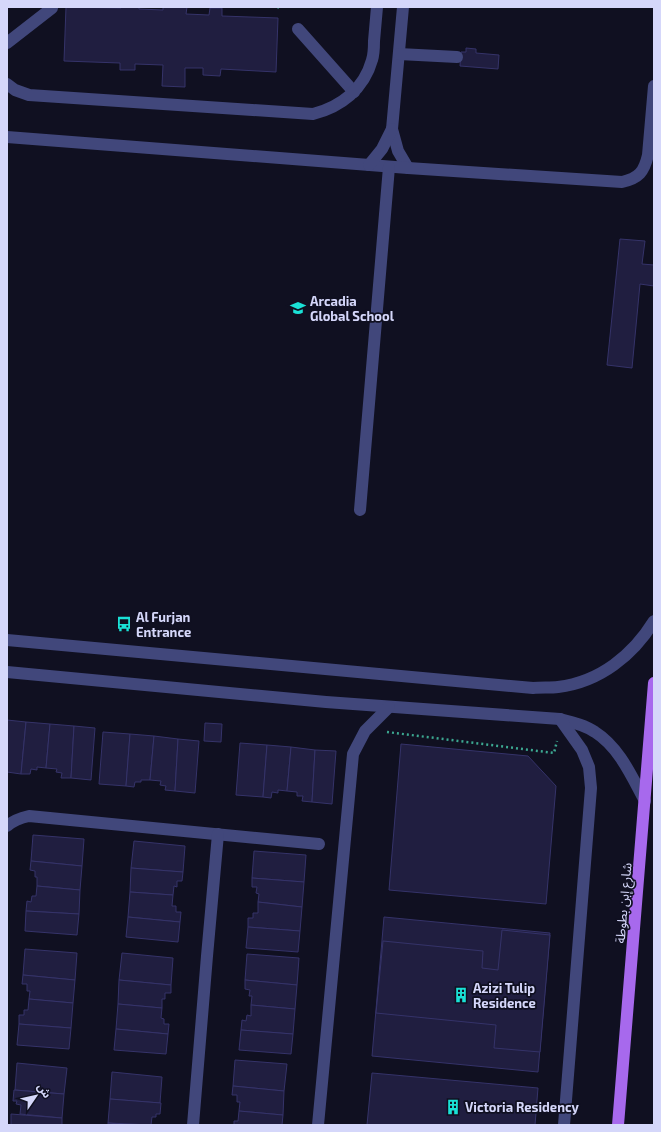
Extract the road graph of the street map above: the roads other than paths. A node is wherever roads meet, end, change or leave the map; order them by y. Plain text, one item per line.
1 (377, 7) edge
2 (403, 7) edge
3 (52, 8) dead end
4 (298, 29) dead end
5 (7, 43) edge
6 (399, 54) junction
7 (457, 57) dead end
8 (7, 84) edge
9 (654, 86) edge
10 (354, 92) junction
11 (392, 129) junction
12 (7, 136) edge
13 (369, 165) junction
14 (389, 167) junction
15 (408, 168) junction
16 (360, 510) dead end
17 (654, 621) edge
18 (7, 640) edge
19 (7, 672) edge
20 (654, 682) edge
21 (389, 707) junction
22 (560, 719) junction
23 (645, 801) junction
24 (7, 826) edge
25 (218, 834) junction
26 (319, 844) dead end
27 (193, 1125) edge
28 (318, 1125) edge
29 (564, 1125) edge
30 (618, 1125) edge

1 - 10 street
2 - 6 street
3 - 5 street
4 - 10 street
6 - 7 street
6 - 11 street
8 - 10 street
9 - 15 street
11 - 13 street
11 - 15 street
12 - 13 street
13 - 14 street
14 - 15 street
14 - 16 street
17 - 18 street
19 - 21 street
20 - 23 main road, شارع إبن بطوطة
21 - 22 street
21 - 28 street
22 - 23 street
22 - 29 street
23 - 30 main road, شارع إبن بطوطة
24 - 25 street
25 - 26 street
25 - 27 street

